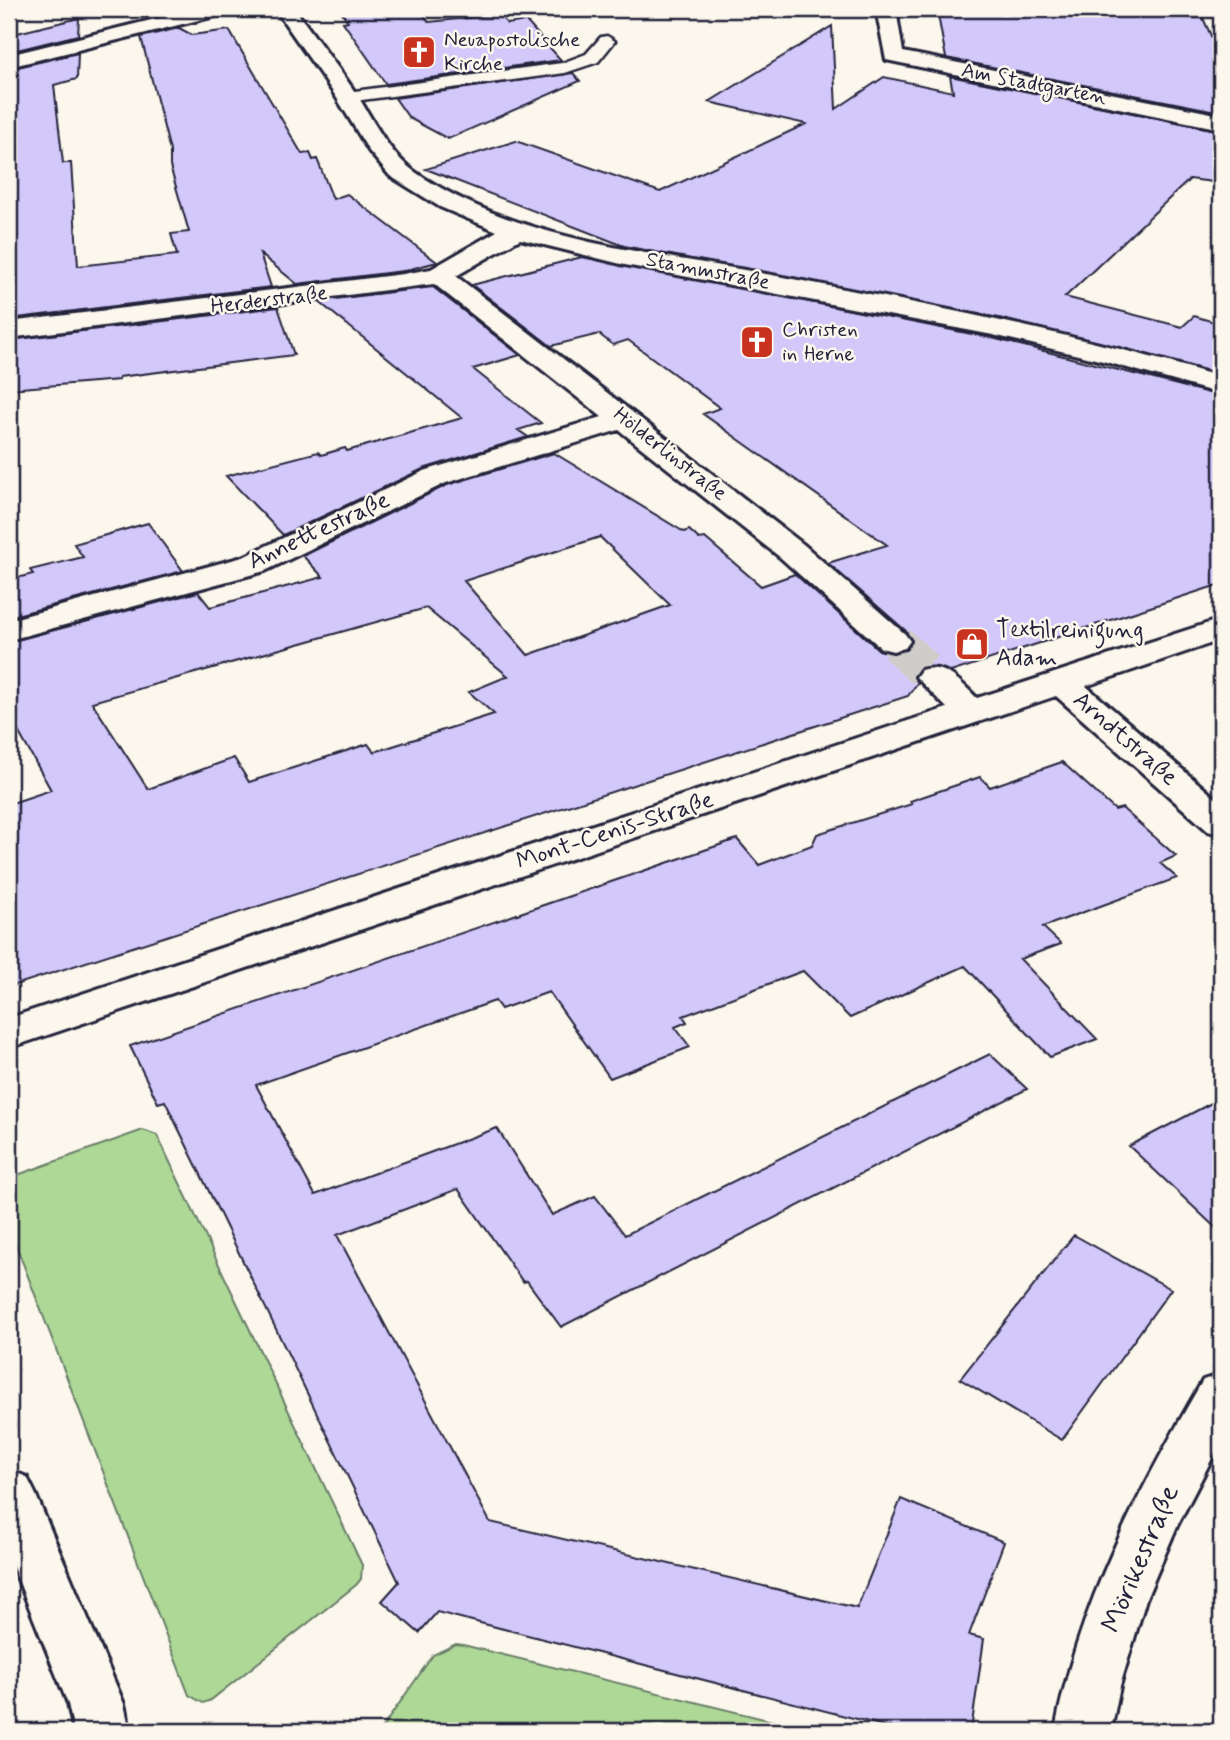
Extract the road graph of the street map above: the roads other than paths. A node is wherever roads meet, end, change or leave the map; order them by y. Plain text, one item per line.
1 (220, 9) edge
2 (285, 9) edge
3 (886, 9) edge
4 (607, 41) dead end
5 (9, 61) edge
6 (347, 97) junction
7 (1221, 122) edge
8 (517, 230) junction
9 (439, 275) junction
10 (9, 330) edge
11 (1221, 386) edge
12 (625, 419) junction
13 (1221, 629) edge
14 (9, 630) edge
15 (894, 641) tunnel mouth
16 (933, 677) tunnel mouth
17 (1061, 682) junction
18 (972, 712) junction
19 (1221, 823) edge
20 (9, 1033) edge
21 (1221, 1395) edge
22 (9, 1493) edge
23 (102, 1731) edge
24 (1083, 1731) edge

1 - 5 street
2 - 6 street, Stammstraße
3 - 7 street, Am Stadtgarten
4 - 6 lane
6 - 8 street, Stammstraße
8 - 9 street, Herderstraße
8 - 11 street, Stammstraße
9 - 10 street, Herderstraße
9 - 12 street, Hölderlinstraße
12 - 14 street, Annettestraße
12 - 15 street, Hölderlinstraße
13 - 17 street, Mont-Cenis-Straße
16 - 18 street
17 - 18 street, Mont-Cenis-Straße
17 - 19 street, Arndtstraße
18 - 20 street, Mont-Cenis-Straße
21 - 24 street, Mörikestraße
22 - 23 street

